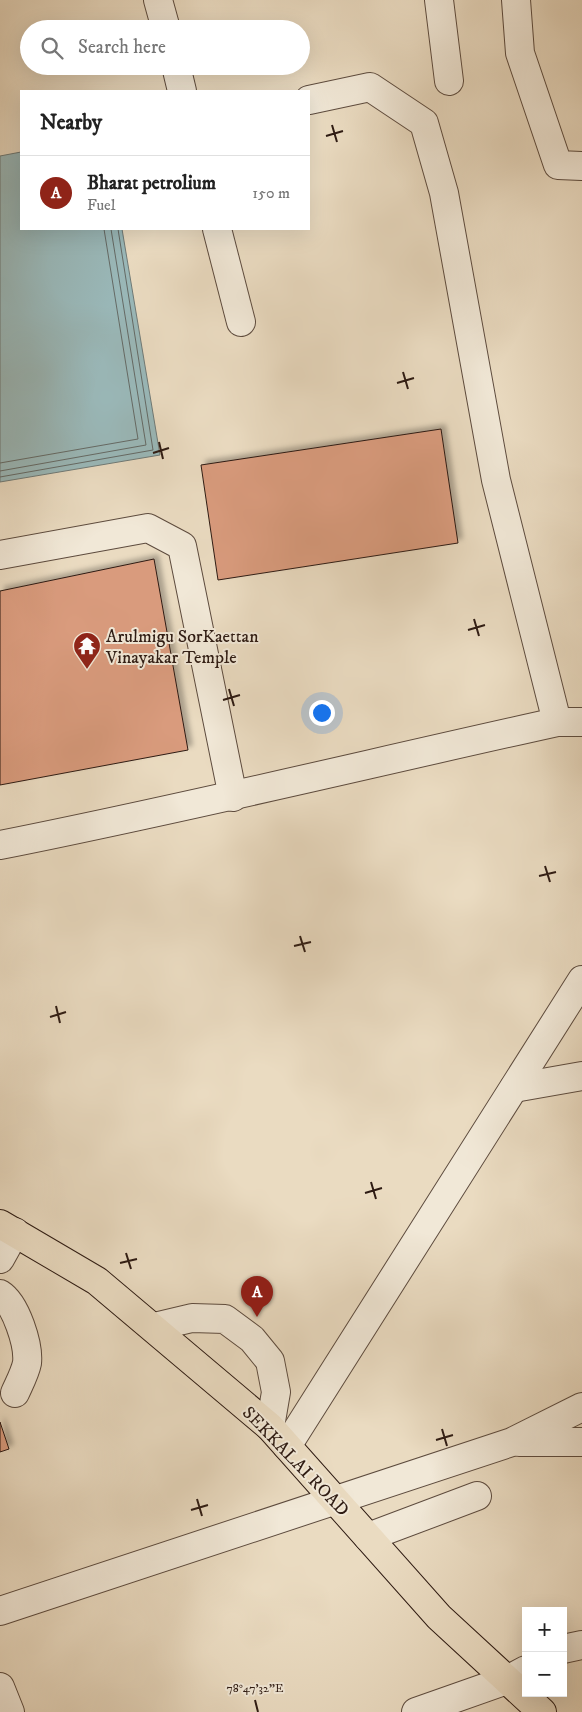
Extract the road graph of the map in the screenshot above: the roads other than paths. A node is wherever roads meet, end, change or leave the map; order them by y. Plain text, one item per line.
1 (158, 0) edge
2 (439, 0) edge
3 (516, 0) edge
4 (164, 20) edge
5 (178, 75) edge
6 (449, 81) dead end
7 (182, 90) edge
8 (310, 100) edge
9 (582, 166) edge
10 (217, 230) edge
11 (241, 322) dead end
12 (0, 555) edge
13 (570, 722) edge
14 (232, 797) junction
15 (0, 845) edge
16 (582, 980) edge
17 (582, 1076) edge
18 (514, 1088) junction
19 (7, 1228) edge
20 (0, 1259) edge
21 (0, 1294) edge
22 (154, 1327) junction
23 (15, 1393) dead end
24 (582, 1408) edge
25 (278, 1437) junction
26 (512, 1442) junction
27 (582, 1442) edge
28 (477, 1496) dead end
29 (334, 1499) junction
30 (368, 1537) junction
31 (0, 1611) edge
32 (582, 1644) edge
33 (567, 1648) edge
34 (516, 1675) edge
35 (0, 1687) edge
36 (10, 1712) edge
37 (416, 1712) edge
38 (542, 1712) edge

1 - 4 street
2 - 6 street
3 - 9 street
5 - 7 street
8 - 13 street
10 - 11 street
12 - 14 street
13 - 14 street
14 - 15 street
16 - 18 street
17 - 18 street
18 - 25 street
19 - 20 street
19 - 22 main road, SEKKALAI ROAD
21 - 23 street
22 - 25 main road, SEKKALAI ROAD
22 - 25 street
24 - 26 street
25 - 29 main road, SEKKALAI ROAD
26 - 27 street
26 - 29 street
28 - 30 street
29 - 30 main road, SEKKALAI ROAD
29 - 31 street
30 - 34 main road, SEKKALAI ROAD
32 - 33 street
34 - 37 street
34 - 38 main road, SEKKALAI ROAD
35 - 36 street

